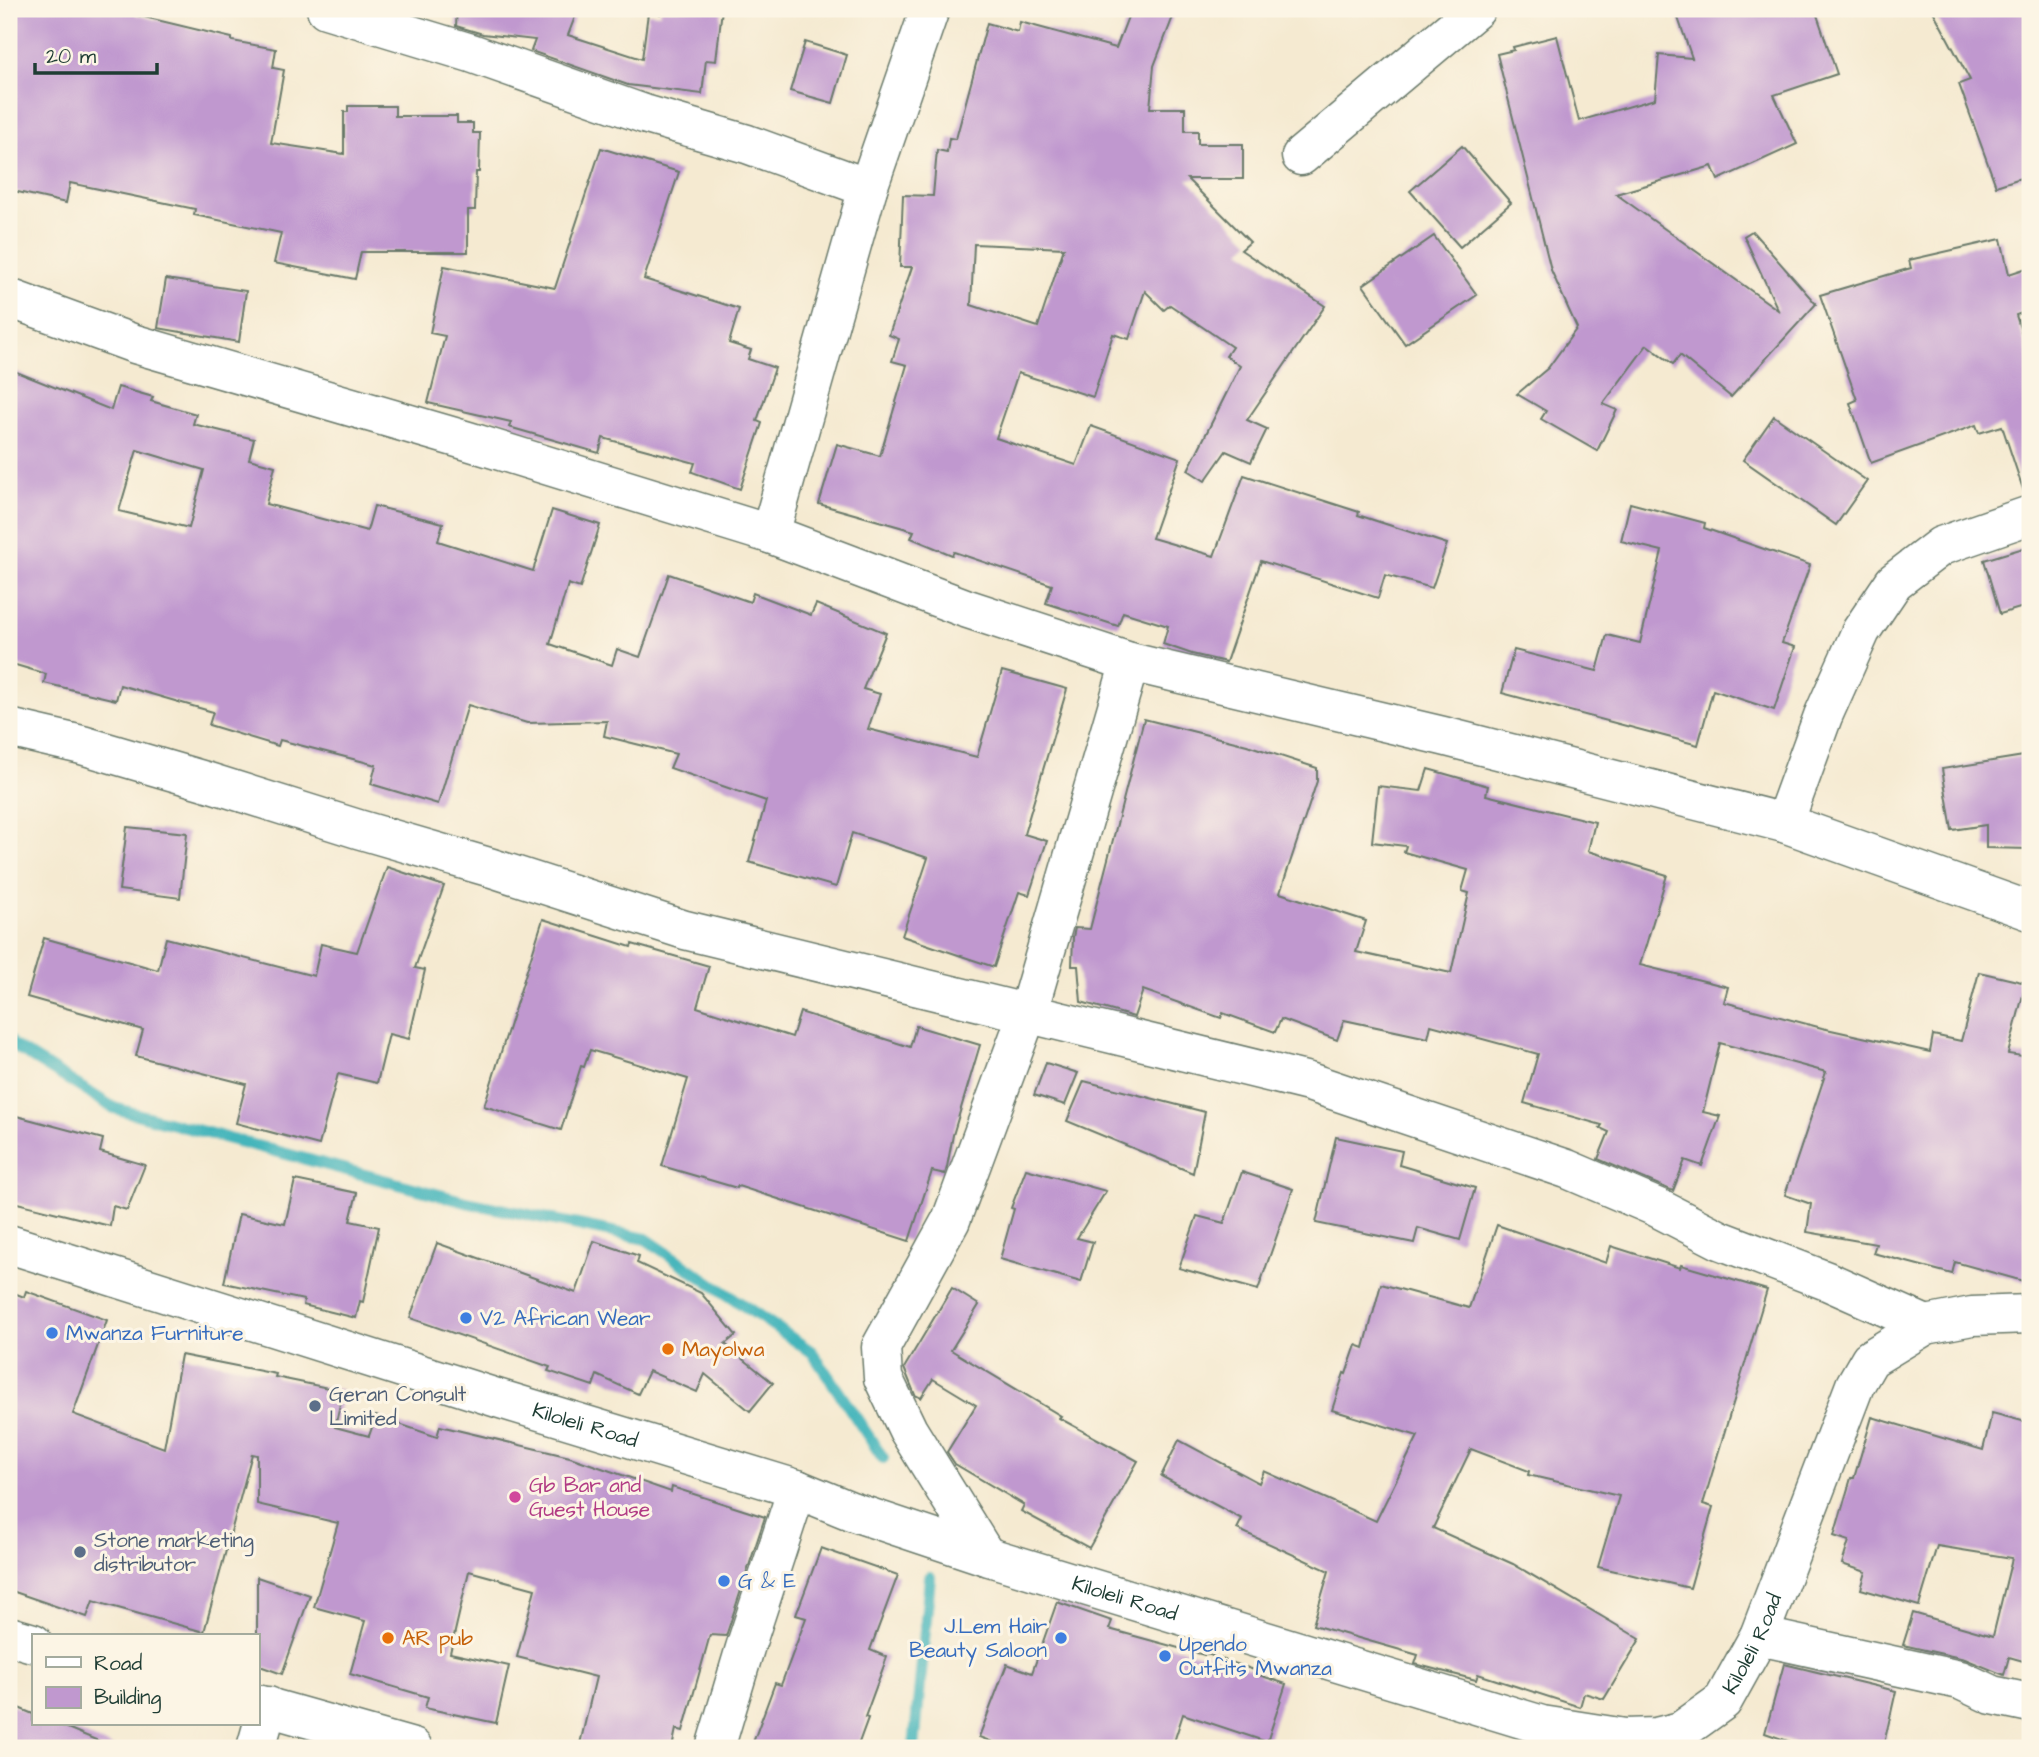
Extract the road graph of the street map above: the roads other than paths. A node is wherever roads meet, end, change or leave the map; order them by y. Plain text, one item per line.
1 (326, 9) edge
2 (930, 9) edge
3 (1476, 9) edge
4 (1301, 156) dead end
5 (867, 188) junction
6 (9, 298) edge
7 (2030, 515) edge
8 (770, 534) junction
9 (1130, 662) junction
10 (9, 728) edge
11 (1784, 823) junction
12 (2030, 911) edge
13 (1028, 1012) junction
14 (9, 1244) edge
15 (2030, 1314) edge
16 (1926, 1325) junction
17 (797, 1489) junction
18 (986, 1556) junction
19 (9, 1636) edge
20 (1759, 1636) junction
21 (32, 1643) edge
22 (2030, 1703) edge
23 (263, 1705) edge
24 (256, 1748) edge
25 (413, 1748) edge
26 (715, 1748) edge

1 - 5 street
2 - 5 street
3 - 4 street
5 - 8 street
6 - 8 street
7 - 11 street
8 - 9 street
9 - 11 street
9 - 13 street
10 - 13 street
11 - 12 street
13 - 16 street
13 - 18 street
14 - 17 street, Kiloleli Road
15 - 16 street, Kiloleli Road
16 - 20 street, Kiloleli Road
17 - 18 street, Kiloleli Road
17 - 26 street
18 - 20 street, Kiloleli Road
19 - 21 street
20 - 22 street
23 - 24 street
23 - 25 street

